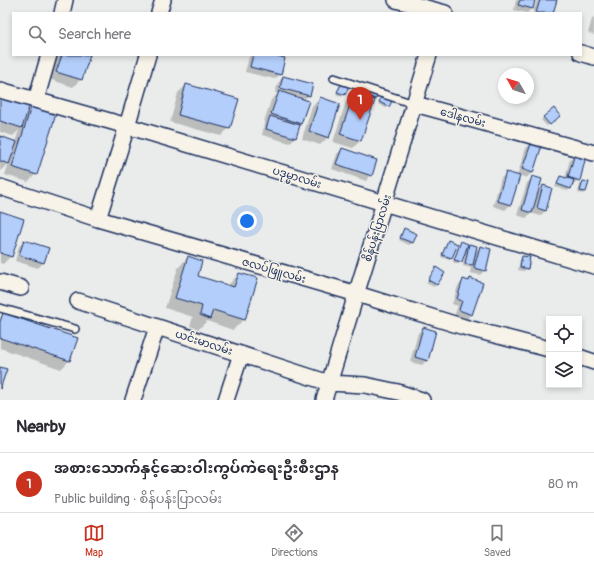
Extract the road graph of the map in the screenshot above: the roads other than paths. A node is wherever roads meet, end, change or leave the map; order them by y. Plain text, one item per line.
1 (65, 0) edge
2 (163, 0) edge
3 (396, 0) edge
4 (443, 9) edge
5 (62, 12) edge
6 (159, 12) edge
7 (582, 53) edge
8 (49, 56) edge
9 (148, 56) edge
10 (429, 56) edge
11 (594, 57) edge
12 (334, 78) dead end
13 (0, 90) edge
14 (36, 100) junction
15 (415, 104) junction
16 (127, 126) junction
17 (594, 153) edge
18 (0, 187) edge
19 (384, 204) junction
20 (98, 219) junction
21 (594, 266) edge
22 (0, 282) edge
23 (21, 288) dead end
24 (357, 294) junction
25 (78, 301) dead end
26 (0, 308) edge
27 (157, 327) junction
28 (75, 329) dead end
29 (546, 348) edge
30 (241, 354) junction
31 (582, 358) edge
32 (594, 362) edge
33 (329, 383) junction
34 (133, 400) edge
35 (226, 400) edge
36 (324, 400) edge
37 (422, 400) edge

1 - 5 street
2 - 6 street
3 - 4 street
7 - 11 street
8 - 14 street
9 - 16 street
10 - 15 street, စိန်ပန်းပြာလမ်း
12 - 15 lane, ဒေါနလမ်း
13 - 14 street, ပဒုမ္မာလမ်း
14 - 16 street, ပဒုမ္မာလမ်း
15 - 17 street, ဒေါနလမ်း
15 - 19 street, စိန်ပန်းပြာလမ်း
16 - 19 street, ပဒုမ္မာလမ်း
16 - 20 street
18 - 20 street, ဇလပ်ဖြူလမ်း
19 - 21 street, ပဒုမ္မာလမ်း
19 - 24 street, စိန်ပန်းပြာလမ်း
20 - 24 street, ဇလပ်ဖြူလမ်း
22 - 23 street
24 - 29 street, ဇလပ်ဖြူလမ်း
24 - 33 street, စိန်ပန်းပြာလမ်း
25 - 27 street, ယင်းမာလမ်း
26 - 28 lane
27 - 30 street, ယင်းမာလမ်း
27 - 34 street
30 - 33 street, ယင်းမာလမ်း
30 - 35 street
31 - 32 street
33 - 36 street, စိန်ပန်းပြာလမ်း
33 - 37 street, ယင်းမာလမ်း

